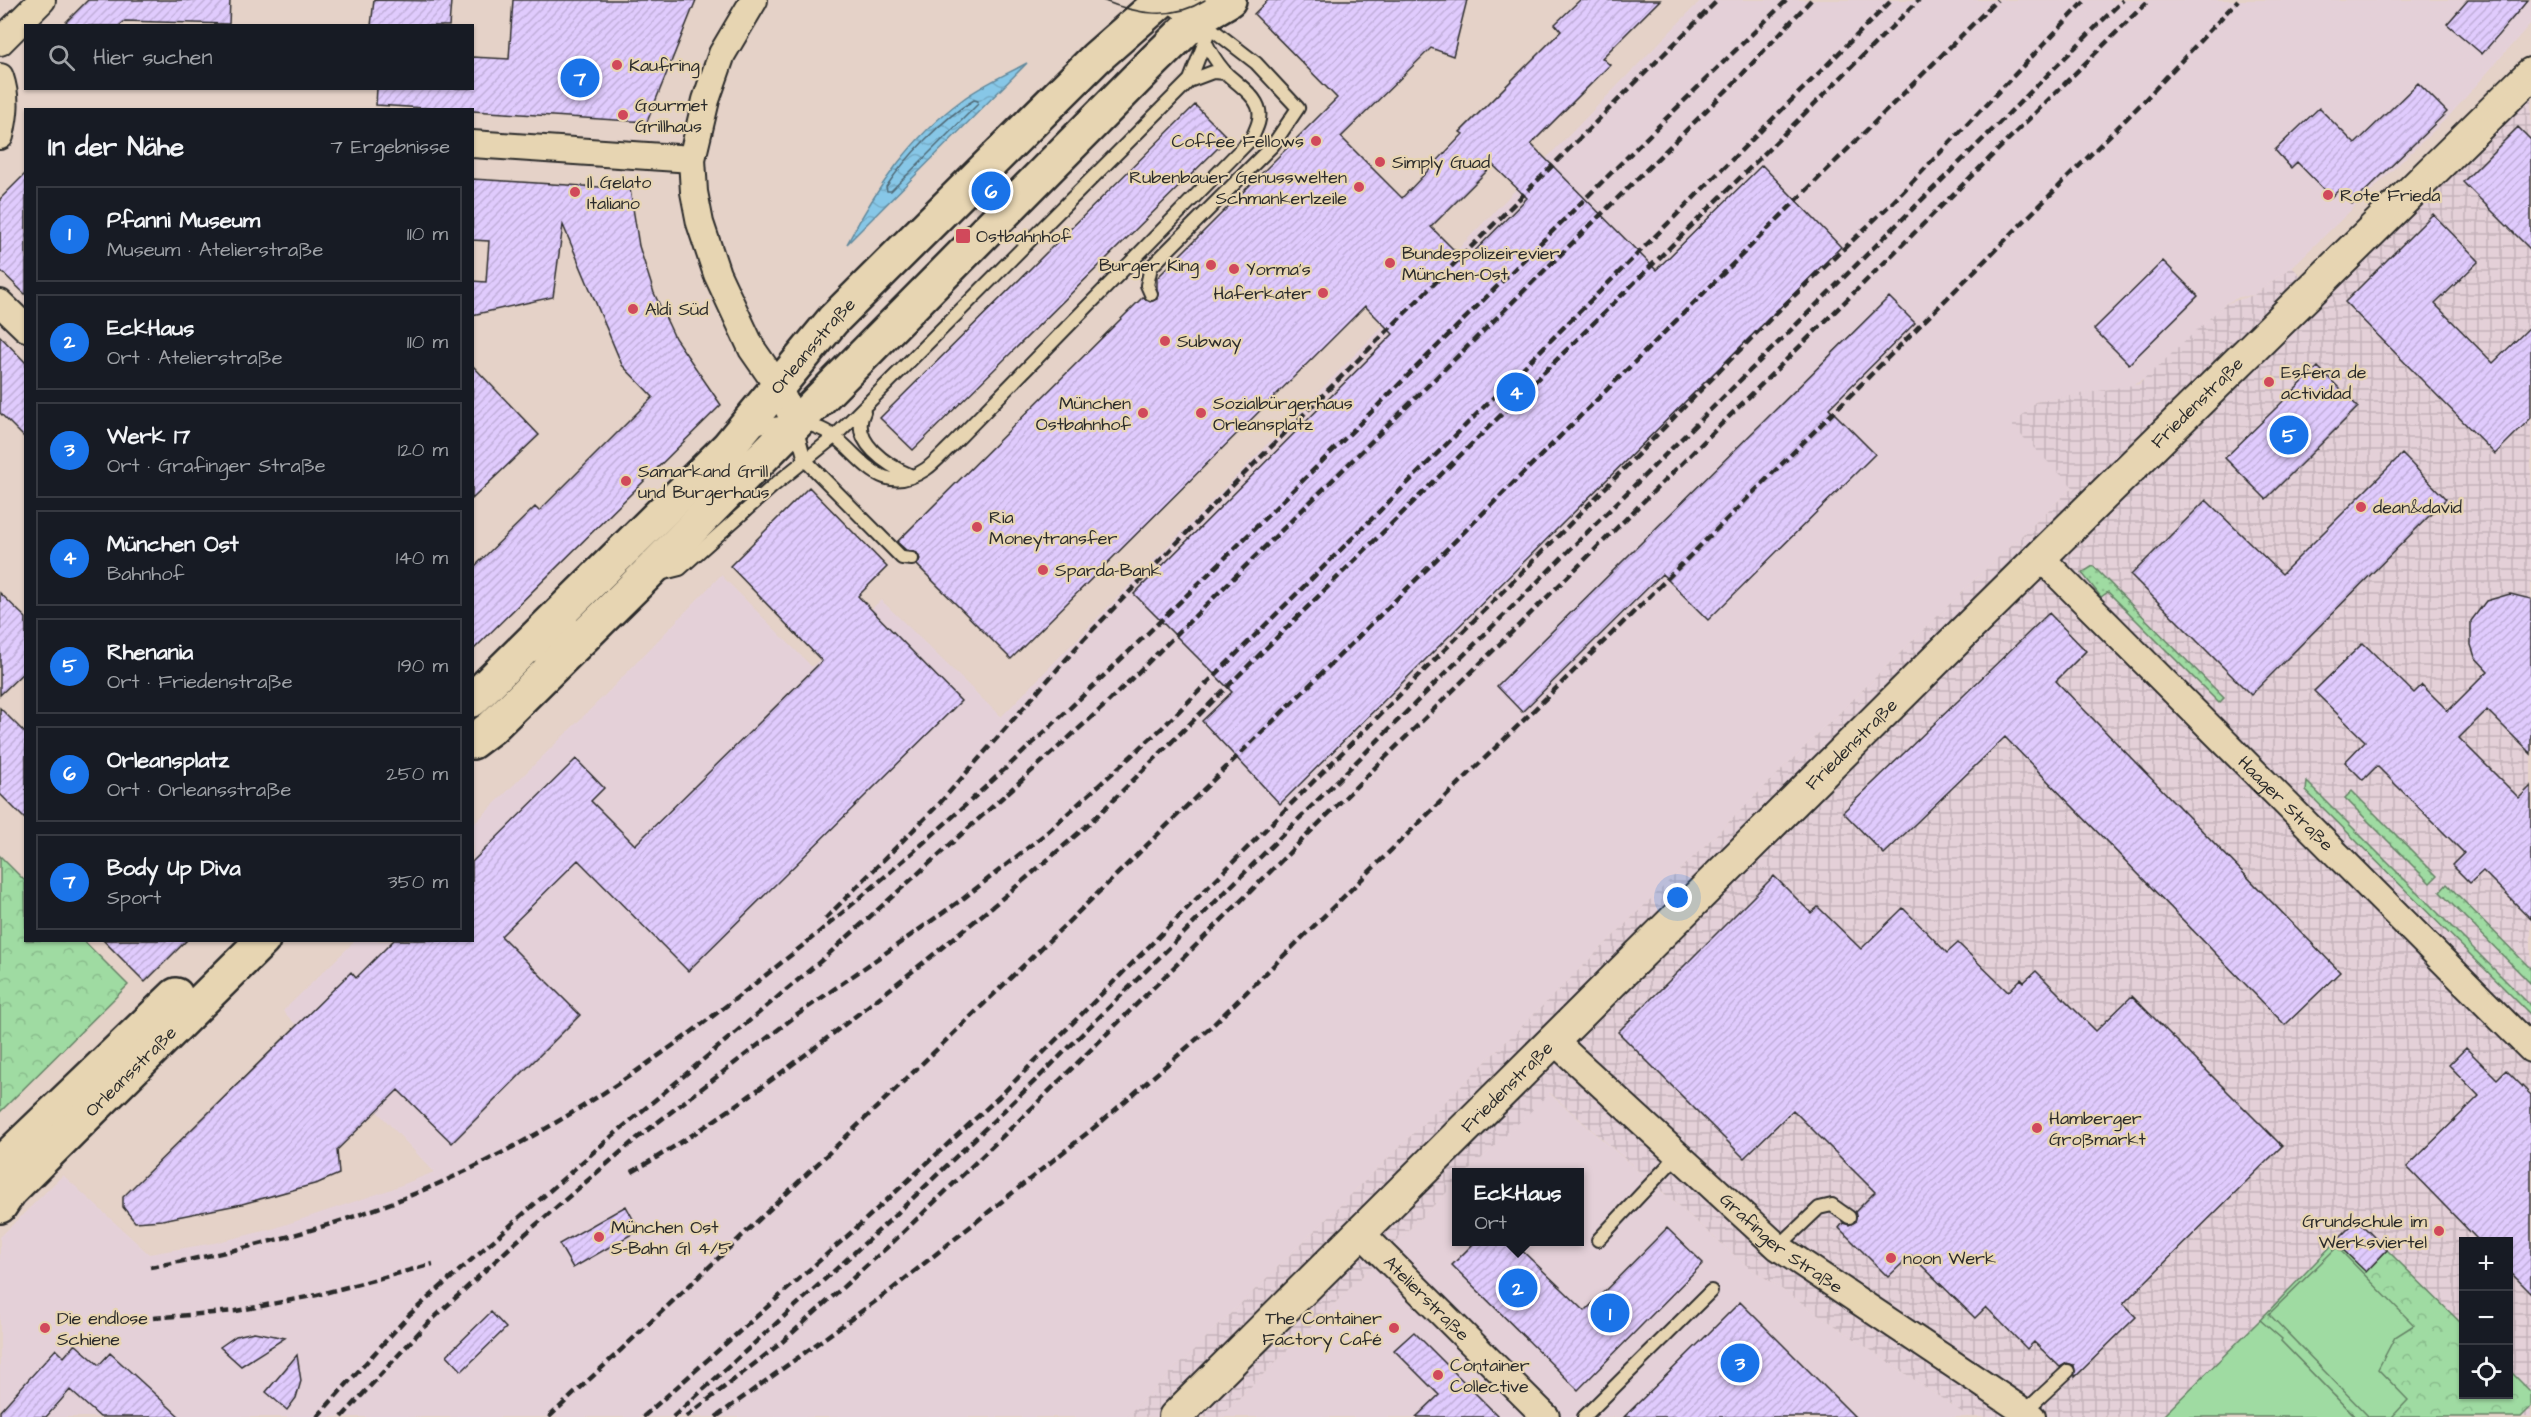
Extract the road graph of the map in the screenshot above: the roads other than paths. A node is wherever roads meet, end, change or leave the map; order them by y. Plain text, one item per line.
1 (42, 0) edge
2 (754, 0) edge
3 (1162, 0) edge
4 (1207, 12) edge
5 (0, 42) edge
6 (1226, 74) junction
7 (0, 77) edge
8 (2530, 77) edge
9 (1190, 80) junction
10 (11, 120) edge
11 (474, 144) edge
12 (692, 159) junction
13 (1151, 294) dead end
14 (0, 303) edge
15 (24, 326) edge
16 (777, 385) junction
17 (868, 403) junction
18 (795, 423) junction
19 (740, 433) junction
20 (834, 437) junction
21 (805, 460) junction
22 (912, 476) junction
23 (2040, 557) junction
24 (912, 560) dead end
25 (644, 577) junction
26 (586, 588) junction
27 (528, 667) dead end
28 (484, 697) edge
29 (474, 711) edge
30 (474, 740) edge
31 (229, 942) edge
32 (244, 942) edge
33 (261, 942) edge
34 (1553, 1040) junction
35 (2531, 1049) edge
36 (1677, 1156) junction
37 (0, 1164) edge
38 (0, 1184) edge
39 (0, 1206) edge
40 (1849, 1217) dead end
41 (1360, 1232) junction
42 (1598, 1240) dead end
43 (1778, 1247) junction
44 (1711, 1291) dead end
45 (2068, 1371) dead end
46 (2028, 1414) edge
47 (1175, 1417) edge
48 (1546, 1417) edge
49 (1584, 1417) edge

1 - 5 street
2 - 12 street
3 - 16 main road, Orleansstraße
4 - 6 lane
4 - 9 lane
4 - 13 lane
4 - 18 main road
6 - 9 lane
6 - 22 lane
7 - 10 street
8 - 23 street, Friedenstraße
9 - 17 lane
11 - 12 street
12 - 16 street
14 - 15 street
16 - 18 street
16 - 19 main road, Orleansstraße
17 - 20 lane
17 - 22 lane
18 - 19 lane
18 - 20 lane
18 - 21 lane
18 - 25 main road
19 - 26 main road, Orleansstraße
20 - 21 lane
20 - 22 lane
21 - 24 lane
21 - 25 lane
23 - 34 street, Friedenstraße
23 - 35 street, Haager Straße
25 - 30 main road
26 - 27 lane
26 - 28 main road, Orleansstraße
28 - 29 lane
31 - 37 main road, Orleansstraße
32 - 38 lane
33 - 39 main road, Orleansstraße
34 - 36 street, Grafinger Straße
34 - 41 street, Friedenstraße
36 - 42 lane
36 - 43 street, Grafinger Straße
40 - 43 lane
41 - 47 street, Friedenstraße
41 - 48 street, Atelierstraße
43 - 46 street, Grafinger Straße
44 - 49 lane
45 - 46 lane

